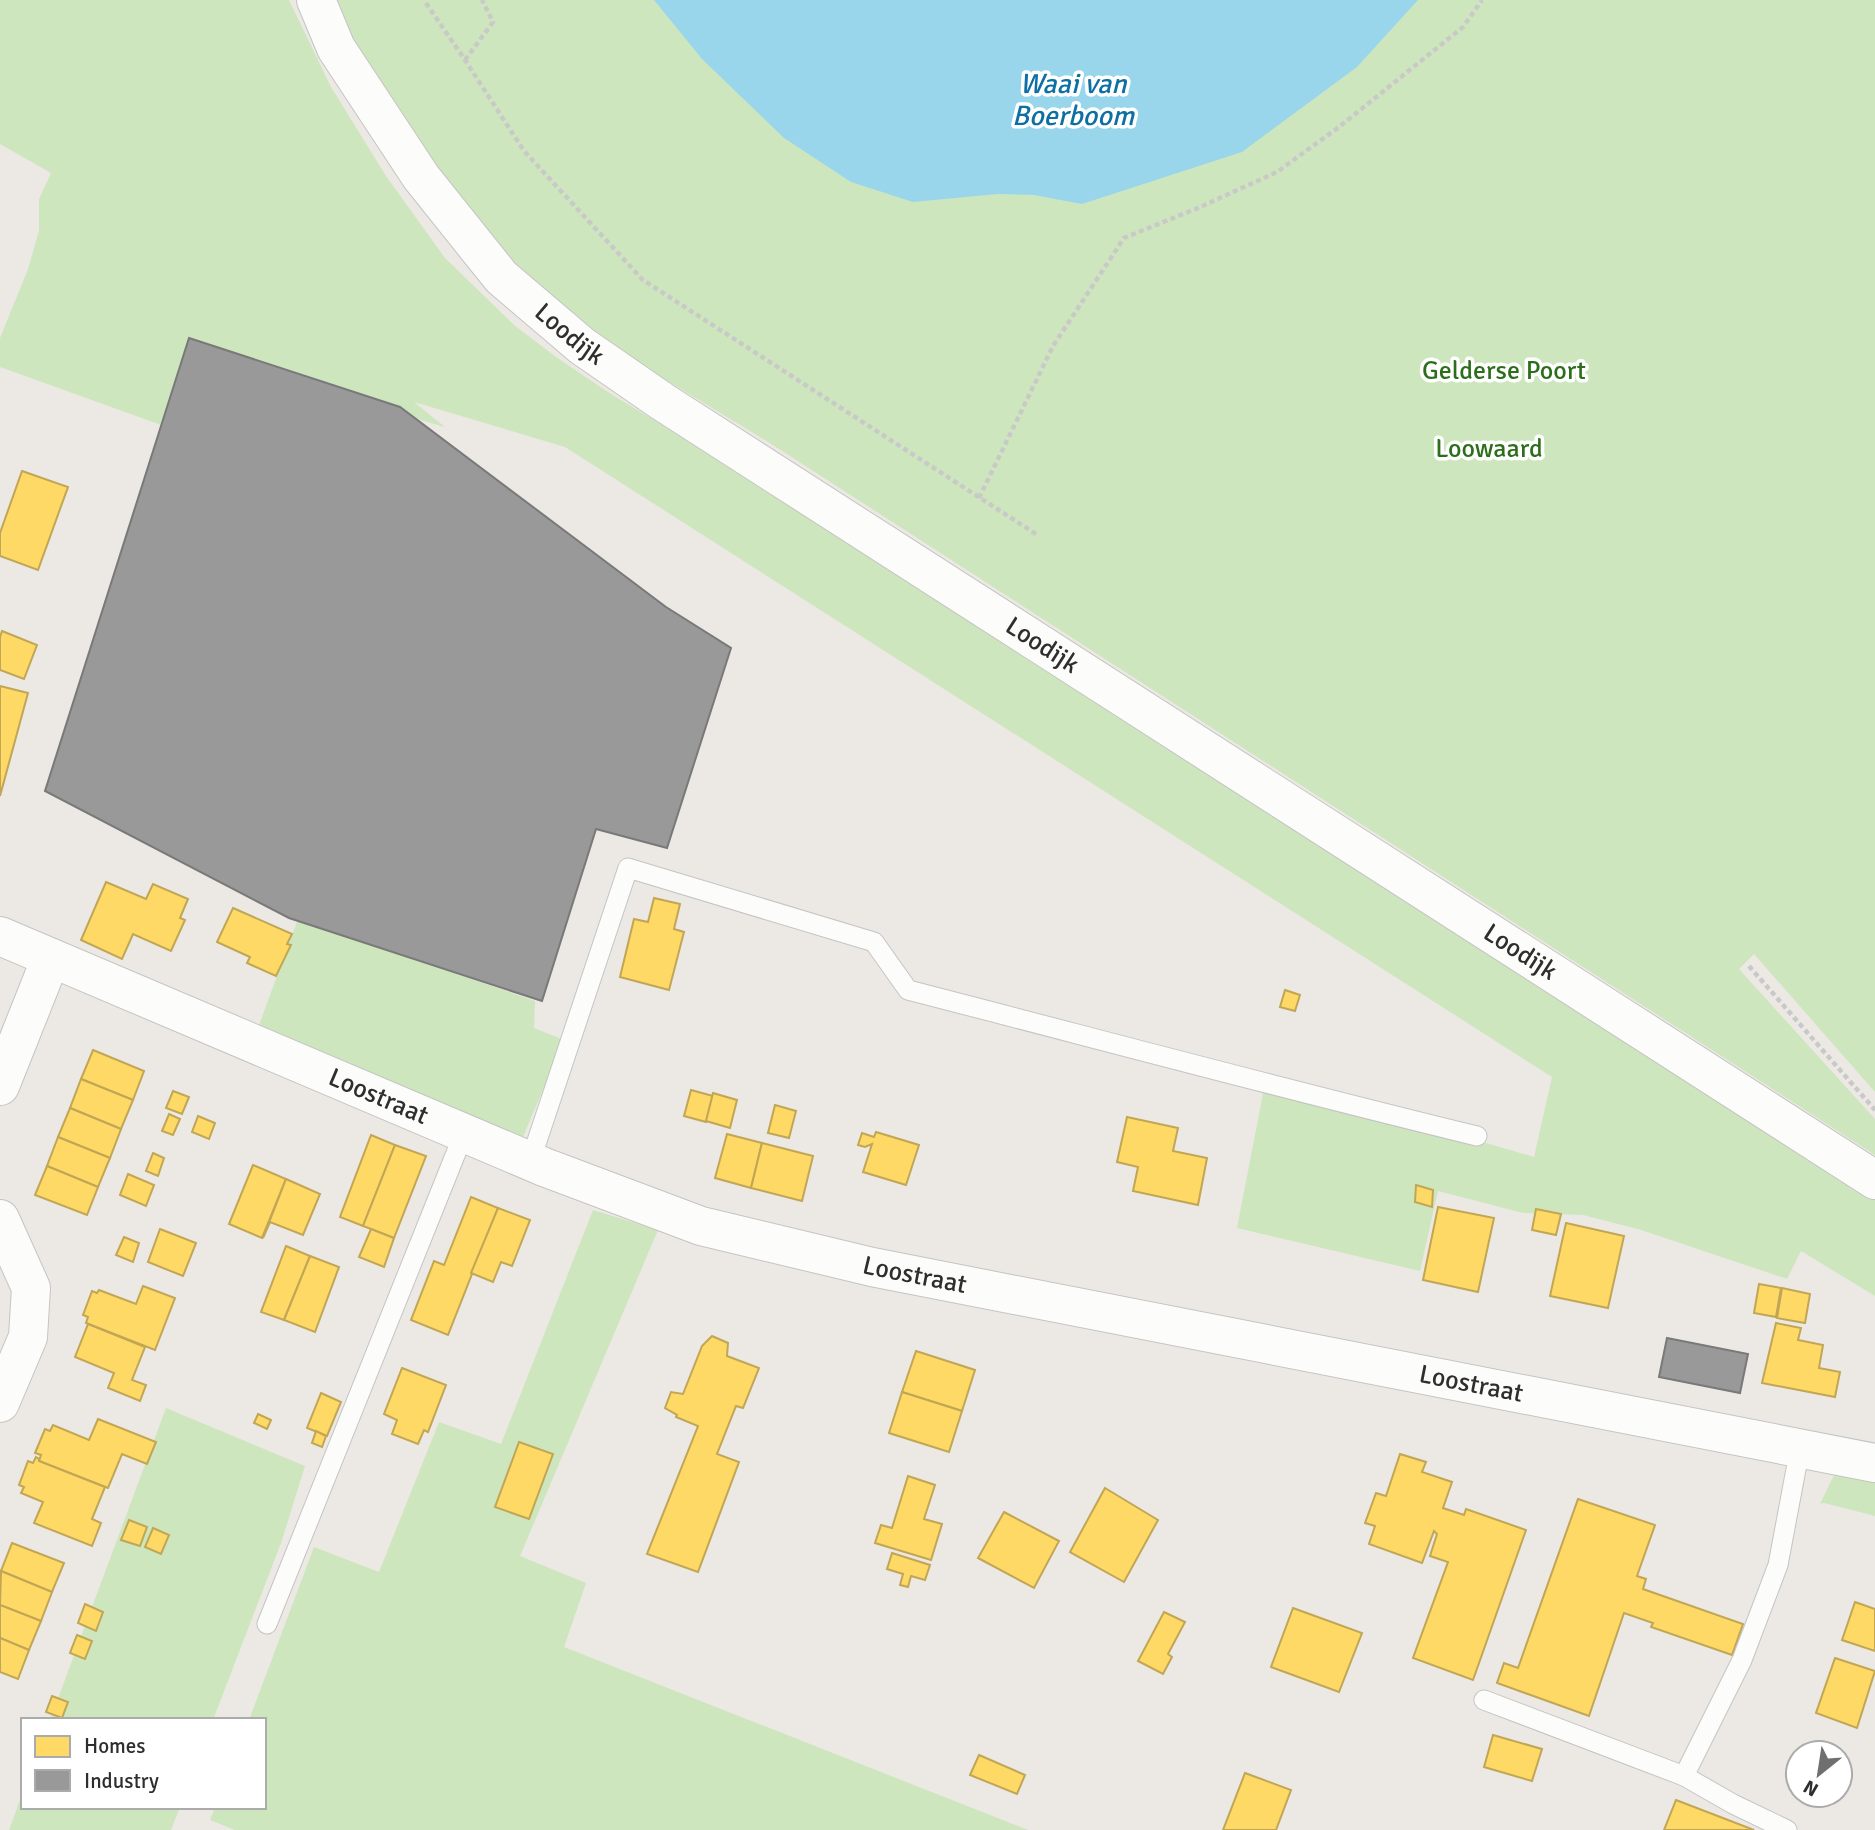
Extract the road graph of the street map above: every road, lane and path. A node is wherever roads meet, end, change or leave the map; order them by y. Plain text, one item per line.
1 (316, 0) edge
2 (482, 0) edge
3 (1482, 0) edge
4 (426, 4) dead end
5 (465, 60) junction
6 (979, 498) junction
7 (1039, 536) dead end
8 (0, 936) edge
9 (51, 958) junction
10 (1749, 966) dead end
11 (0, 1086) edge
12 (1875, 1110) edge
13 (464, 1133) junction
14 (1477, 1136) dead end
15 (530, 1161) junction
16 (1875, 1180) edge
17 (0, 1219) edge
18 (15, 1313) edge
19 (0, 1403) edge
20 (1800, 1448) junction
21 (1875, 1463) edge
22 (267, 1623) dead end
23 (1484, 1700) dead end
24 (1684, 1776) junction
25 (1787, 1830) edge

1 - 16 street, Loodijk
2 - 5 path
3 - 6 path
4 - 5 path
5 - 6 path
6 - 7 path
8 - 9 street, Loostraat
9 - 11 street
9 - 13 street, Loostraat
10 - 12 path
13 - 15 street, Loostraat
13 - 22 lane
14 - 15 lane
15 - 20 street, Loostraat
17 - 18 street
18 - 19 street
20 - 21 street, Loostraat
20 - 24 lane
23 - 24 lane
24 - 25 lane

